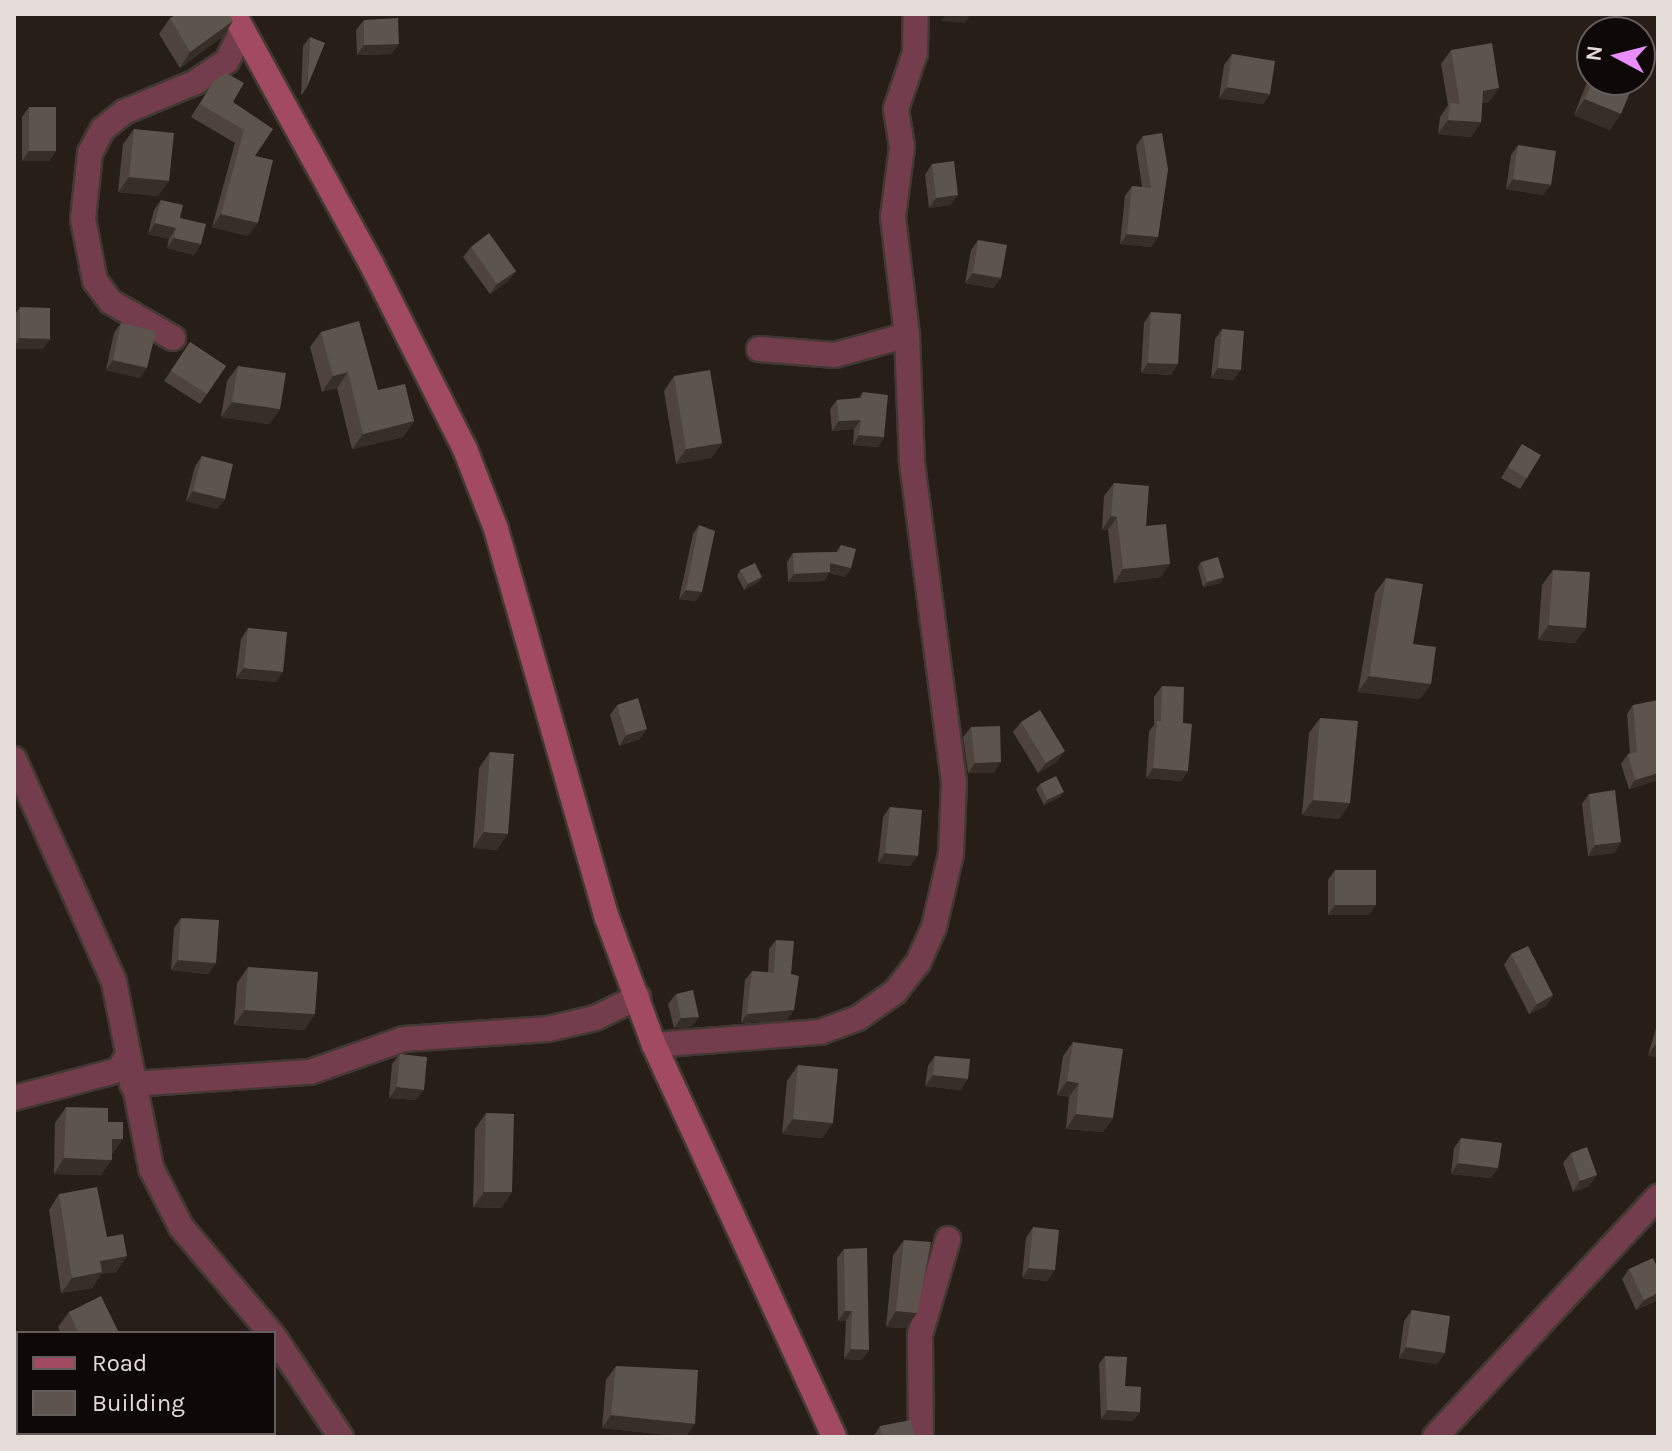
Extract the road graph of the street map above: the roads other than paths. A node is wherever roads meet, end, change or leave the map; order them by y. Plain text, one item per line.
1 (916, 14) edge
2 (238, 22) edge
3 (907, 335) junction
4 (173, 338) dead end
5 (759, 349) dead end
6 (14, 759) edge
7 (638, 997) junction
8 (654, 1045) junction
9 (128, 1055) junction
10 (132, 1084) junction
11 (14, 1098) edge
12 (1658, 1197) edge
13 (948, 1239) dead end
14 (269, 1331) edge
15 (276, 1341) edge
16 (341, 1437) edge
17 (834, 1437) edge
18 (921, 1437) edge
19 (1435, 1437) edge

1 - 3 street
2 - 4 street
2 - 7 main road
3 - 5 street
3 - 8 street
6 - 9 street
7 - 8 main road
7 - 10 street
8 - 17 main road
9 - 10 street
9 - 11 street
10 - 14 street
12 - 19 street
13 - 18 street
15 - 16 street

